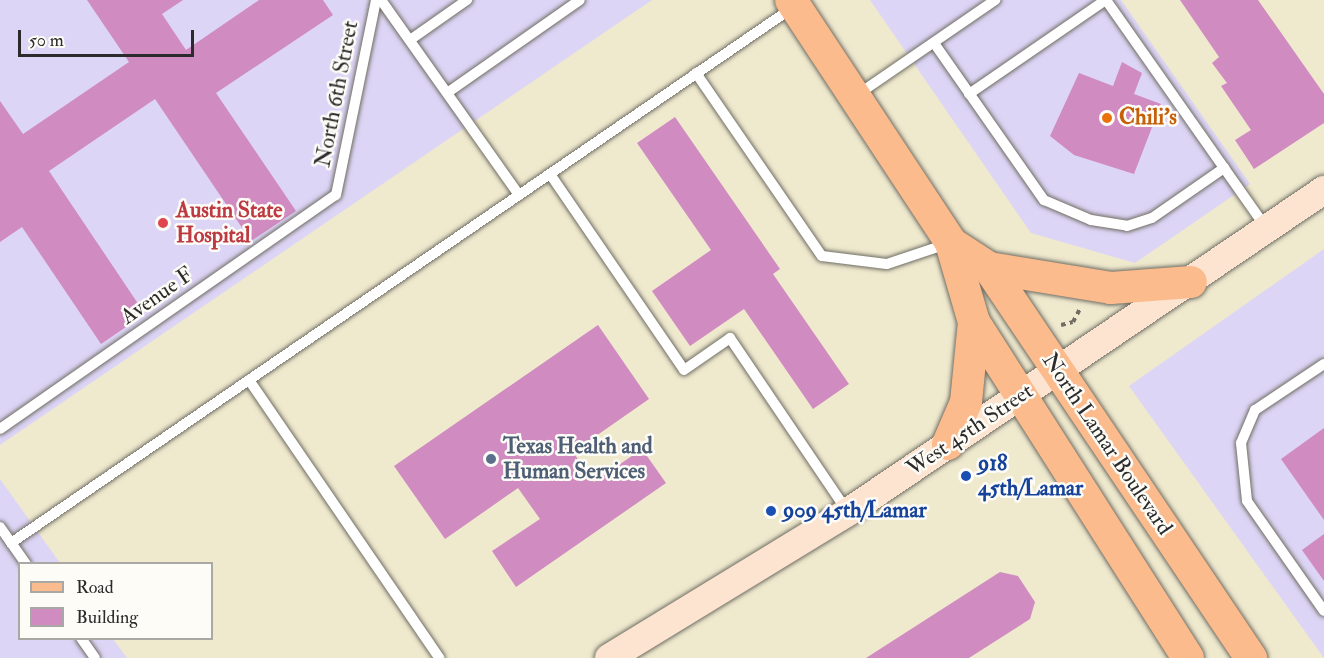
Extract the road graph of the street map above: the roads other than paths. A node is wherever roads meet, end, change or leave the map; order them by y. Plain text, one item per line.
1 (376, 0) edge
2 (381, 0) edge
3 (467, 0) edge
4 (580, 0) edge
5 (995, 0) edge
6 (1106, 0) edge
7 (793, 3) edge
8 (410, 40) junction
9 (934, 44) junction
10 (696, 73) junction
11 (447, 93) junction
12 (969, 94) junction
13 (855, 96) junction
14 (1224, 168) junction
15 (550, 174) junction
16 (1324, 190) edge
17 (336, 195) joint
18 (519, 195) junction
19 (1268, 230) junction
20 (951, 243) junction
21 (989, 268) junction
22 (1191, 282) junction
23 (974, 322) junction
24 (1324, 364) edge
25 (1058, 371) junction
26 (249, 380) junction
27 (1019, 397) junction
28 (0, 429) edge
29 (948, 444) junction
30 (848, 512) junction
31 (0, 527) edge
32 (11, 543) junction
33 (25, 562) edge
34 (1324, 611) edge
35 (82, 640) edge
36 (95, 658) edge
37 (439, 658) edge
38 (609, 658) edge
39 (1188, 658) edge
40 (1251, 658) edge

1 - 17 lane, North 6th Street
2 - 8 lane
3 - 8 lane
4 - 11 lane
5 - 9 lane
6 - 12 lane
6 - 14 lane
7 - 10 lane
7 - 13 main road, North Lamar Boulevard
8 - 11 lane
9 - 12 lane
9 - 13 lane
10 - 15 lane
10 - 20 lane
11 - 18 lane
12 - 14 lane
13 - 20 main road, North Lamar Boulevard
14 - 19 lane
15 - 18 lane
15 - 30 lane
16 - 19 main road, West 45th Street
17 - 28 lane, Avenue F
18 - 26 lane
19 - 22 main road, West 45th Street
20 - 21 main road, North Lamar Boulevard
20 - 23 main road, North Lamar Boulevard
21 - 22 main road
21 - 25 main road, North Lamar Boulevard
22 - 25 main road, West 45th Street
23 - 27 main road, North Lamar Boulevard
23 - 29 main road
24 - 34 lane
25 - 27 main road, West 45th Street
25 - 40 main road, North Lamar Boulevard
26 - 32 lane
26 - 37 lane
27 - 29 main road, West 45th Street
27 - 39 main road, North Lamar Boulevard
29 - 30 main road, West 45th Street
30 - 38 main road, West 45th Street
31 - 32 lane
32 - 33 lane
35 - 36 lane

